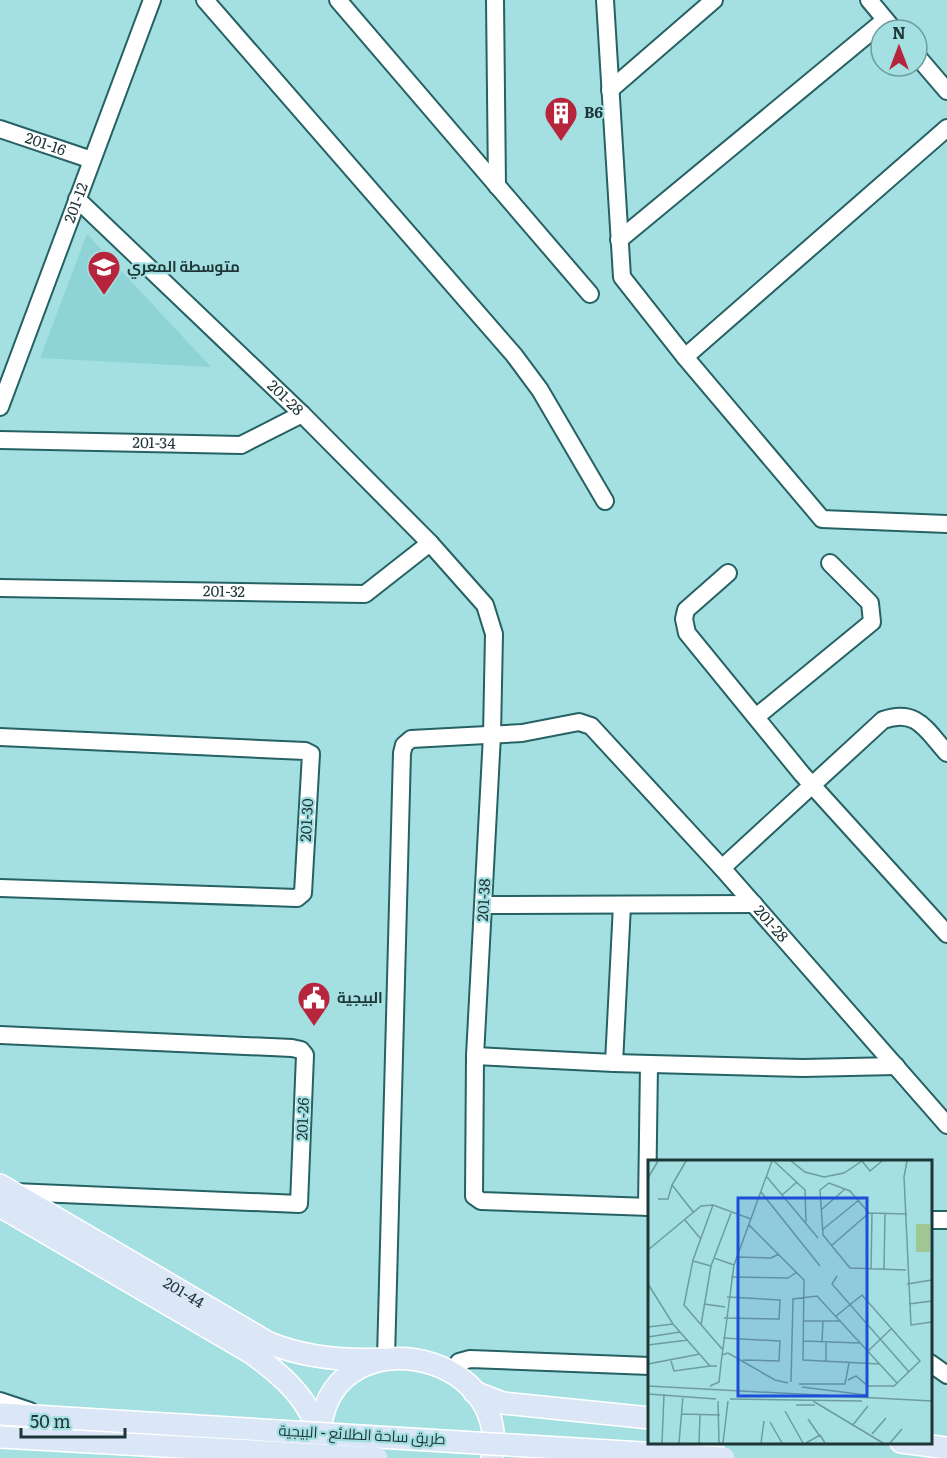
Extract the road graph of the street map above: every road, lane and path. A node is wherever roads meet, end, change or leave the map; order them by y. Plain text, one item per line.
1 (152, 0) edge
2 (205, 0) edge
3 (338, 0) edge
4 (495, 0) edge
5 (605, 0) edge
6 (714, 0) edge
7 (869, 0) edge
8 (884, 18) edge
9 (869, 42) edge
10 (929, 70) edge
11 (610, 90) junction
12 (947, 91) edge
13 (947, 128) edge
14 (0, 129) edge
15 (92, 160) junction
16 (497, 186) junction
17 (77, 199) junction
18 (619, 240) junction
19 (590, 294) dead end
20 (685, 357) junction
21 (0, 408) edge
22 (302, 414) junction
23 (0, 440) edge
24 (605, 501) dead end
25 (947, 524) edge
26 (430, 543) junction
27 (830, 563) dead end
28 (728, 573) dead end
29 (0, 588) edge
30 (485, 605) joint
31 (756, 717) junction
32 (492, 735) junction
33 (0, 737) edge
34 (947, 753) edge
35 (813, 786) junction
36 (722, 868) junction
37 (0, 888) edge
38 (622, 904) junction
39 (754, 904) junction
40 (484, 905) junction
41 (947, 934) edge
42 (0, 1035) edge
43 (475, 1056) junction
44 (614, 1063) junction
45 (649, 1064) junction
46 (896, 1066) junction
47 (947, 1125) edge
48 (649, 1160) edge
49 (4, 1195) edge
50 (648, 1207) edge
51 (384, 1359) junction
52 (932, 1364) edge
53 (648, 1366) edge
54 (450, 1372) junction
55 (947, 1375) edge
56 (472, 1390) junction
57 (0, 1401) edge
58 (30, 1411) dead end
59 (0, 1414) edge
60 (648, 1418) edge
61 (0, 1437) edge
62 (909, 1443) edge
63 (947, 1448) edge
64 (321, 1449) edge
65 (493, 1455) edge
66 (377, 1458) edge
67 (724, 1458) edge

1 - 15 street, 201-12
2 - 24 street
3 - 16 street
4 - 16 street
5 - 11 street
6 - 11 street
7 - 8 street
9 - 18 street
10 - 12 street
11 - 18 street
13 - 20 street
14 - 15 street, 201-16
15 - 17 street, 201-12
16 - 19 street
17 - 21 street, 201-12
17 - 22 street, 201-28
18 - 20 street
20 - 25 street
22 - 23 street, 201-34
22 - 26 street, 201-28
26 - 29 street, 201-32
26 - 30 street, 201-28
27 - 31 street
28 - 31 street
30 - 32 street, 201-38
31 - 35 street
32 - 36 street, 201-28
32 - 40 street, 201-38
32 - 51 street
33 - 37 street, 201-30
34 - 35 street
35 - 36 street
35 - 41 street
36 - 39 street, 201-28
38 - 39 street
38 - 40 street
38 - 44 street
39 - 46 street, 201-28
40 - 43 street, 201-38
42 - 49 street, 201-26
43 - 44 street
43 - 50 street, 201-38
44 - 45 street
45 - 46 street
45 - 48 street
46 - 47 street, 201-28
49 - 51 main road, 201-44
49 - 64 main road
51 - 54 main road, 201-44
51 - 64 main road
52 - 55 street
53 - 54 street
54 - 56 main road, 201-44
56 - 60 main road
56 - 65 main road
57 - 58 street
59 - 67 main road, طريق ساحة الطلائع - البيجية, bridge
61 - 66 main road, طريق ساحة الطلائع - البيجية, bridge
62 - 63 main road

